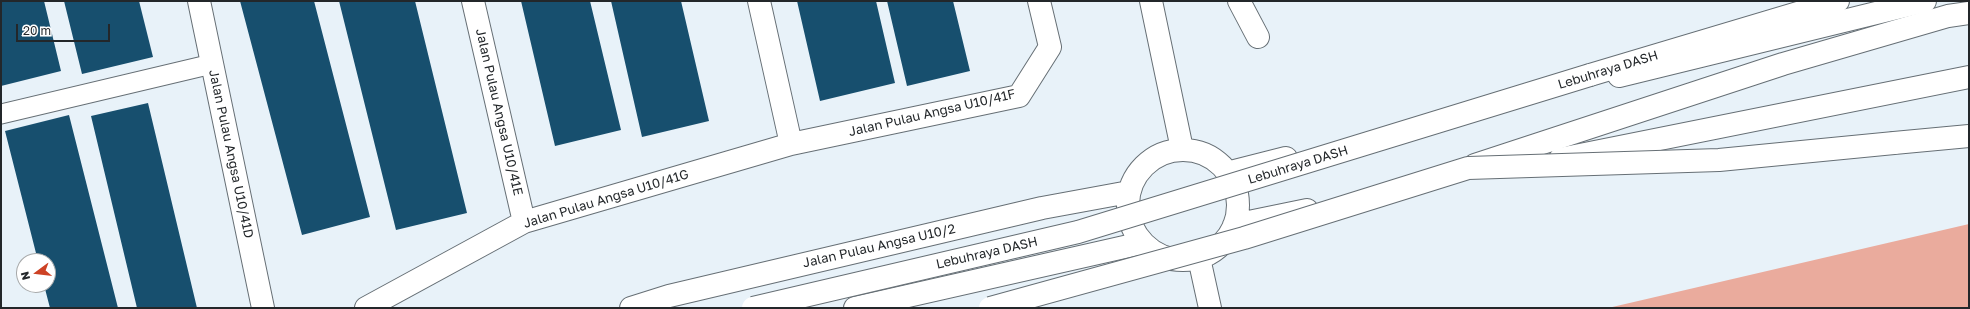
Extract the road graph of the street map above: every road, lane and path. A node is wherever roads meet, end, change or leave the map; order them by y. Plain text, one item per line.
1 (199, 1) edge
2 (473, 1) edge
3 (759, 1) edge
4 (1039, 1) edge
5 (1151, 1) edge
6 (1240, 1) edge
7 (1838, 1) edge
8 (1925, 1) edge
9 (1969, 12) edge
10 (1258, 37) dead end
11 (212, 64) junction
12 (1969, 77) edge
13 (1, 114) edge
14 (1969, 136) edge
15 (791, 144) junction
16 (1182, 149) junction
17 (1468, 168) junction
18 (1227, 173) junction
19 (1129, 192) junction
20 (524, 222) junction
21 (1234, 225) junction
22 (1142, 243) junction
23 (1199, 258) junction
24 (263, 308) edge
25 (366, 308) edge
26 (631, 308) edge
27 (753, 308) edge
28 (855, 308) edge
29 (990, 308) edge
30 (1210, 308) edge

1 - 11 main road, Jalan Pulau Angsa U10/41D
2 - 20 main road, Jalan Pulau Angsa U10/41E
3 - 15 main road
4 - 15 main road, Jalan Pulau Angsa U10/41F
5 - 16 main road
6 - 10 main road
7 - 27 main road, Lebuhraya DASH, bridge
8 - 18 main road
9 - 17 main road, bridge
11 - 13 lane
11 - 24 main road, Jalan Pulau Angsa U10/41D
12 - 21 main road
14 - 17 main road, bridge
15 - 20 main road, Jalan Pulau Angsa U10/41G
16 - 18 main road
16 - 19 main road
17 - 29 main road, bridge
18 - 21 main road
19 - 22 main road
19 - 26 main road, Jalan Pulau Angsa U10/2
20 - 25 main road, Jalan Pulau Angsa U10/41G
21 - 23 main road
22 - 23 main road
22 - 28 main road
23 - 30 main road

